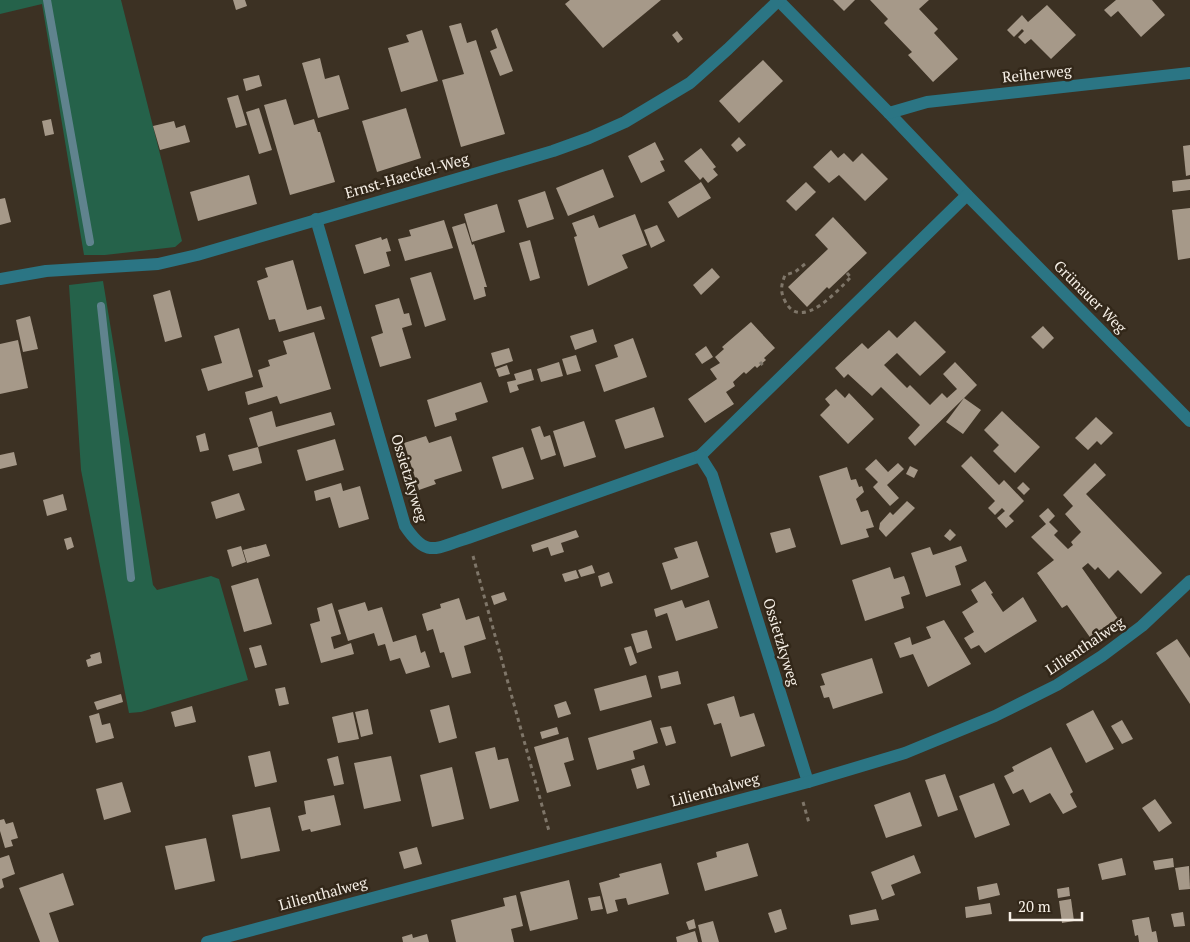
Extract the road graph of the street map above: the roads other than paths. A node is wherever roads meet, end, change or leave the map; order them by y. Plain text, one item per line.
1 (779, 0) edge
2 (1190, 73) edge
3 (889, 113) junction
4 (967, 195) junction
5 (316, 219) junction
6 (0, 279) edge
7 (1190, 421) edge
8 (700, 456) junction
9 (1190, 581) edge
10 (808, 782) junction
11 (207, 942) edge

1 - 3 street, Grünauer Weg
1 - 5 street, Ernst-Haeckel-Weg
2 - 3 street, Reiherweg
3 - 4 street, Grünauer Weg
4 - 7 street, Grünauer Weg
4 - 8 street, Ossietzkyweg
5 - 6 street, Ernst-Haeckel-Weg
5 - 8 street, Ossietzkyweg
8 - 10 street, Ossietzkyweg
9 - 10 street, Lilienthalweg
10 - 11 street, Lilienthalweg

